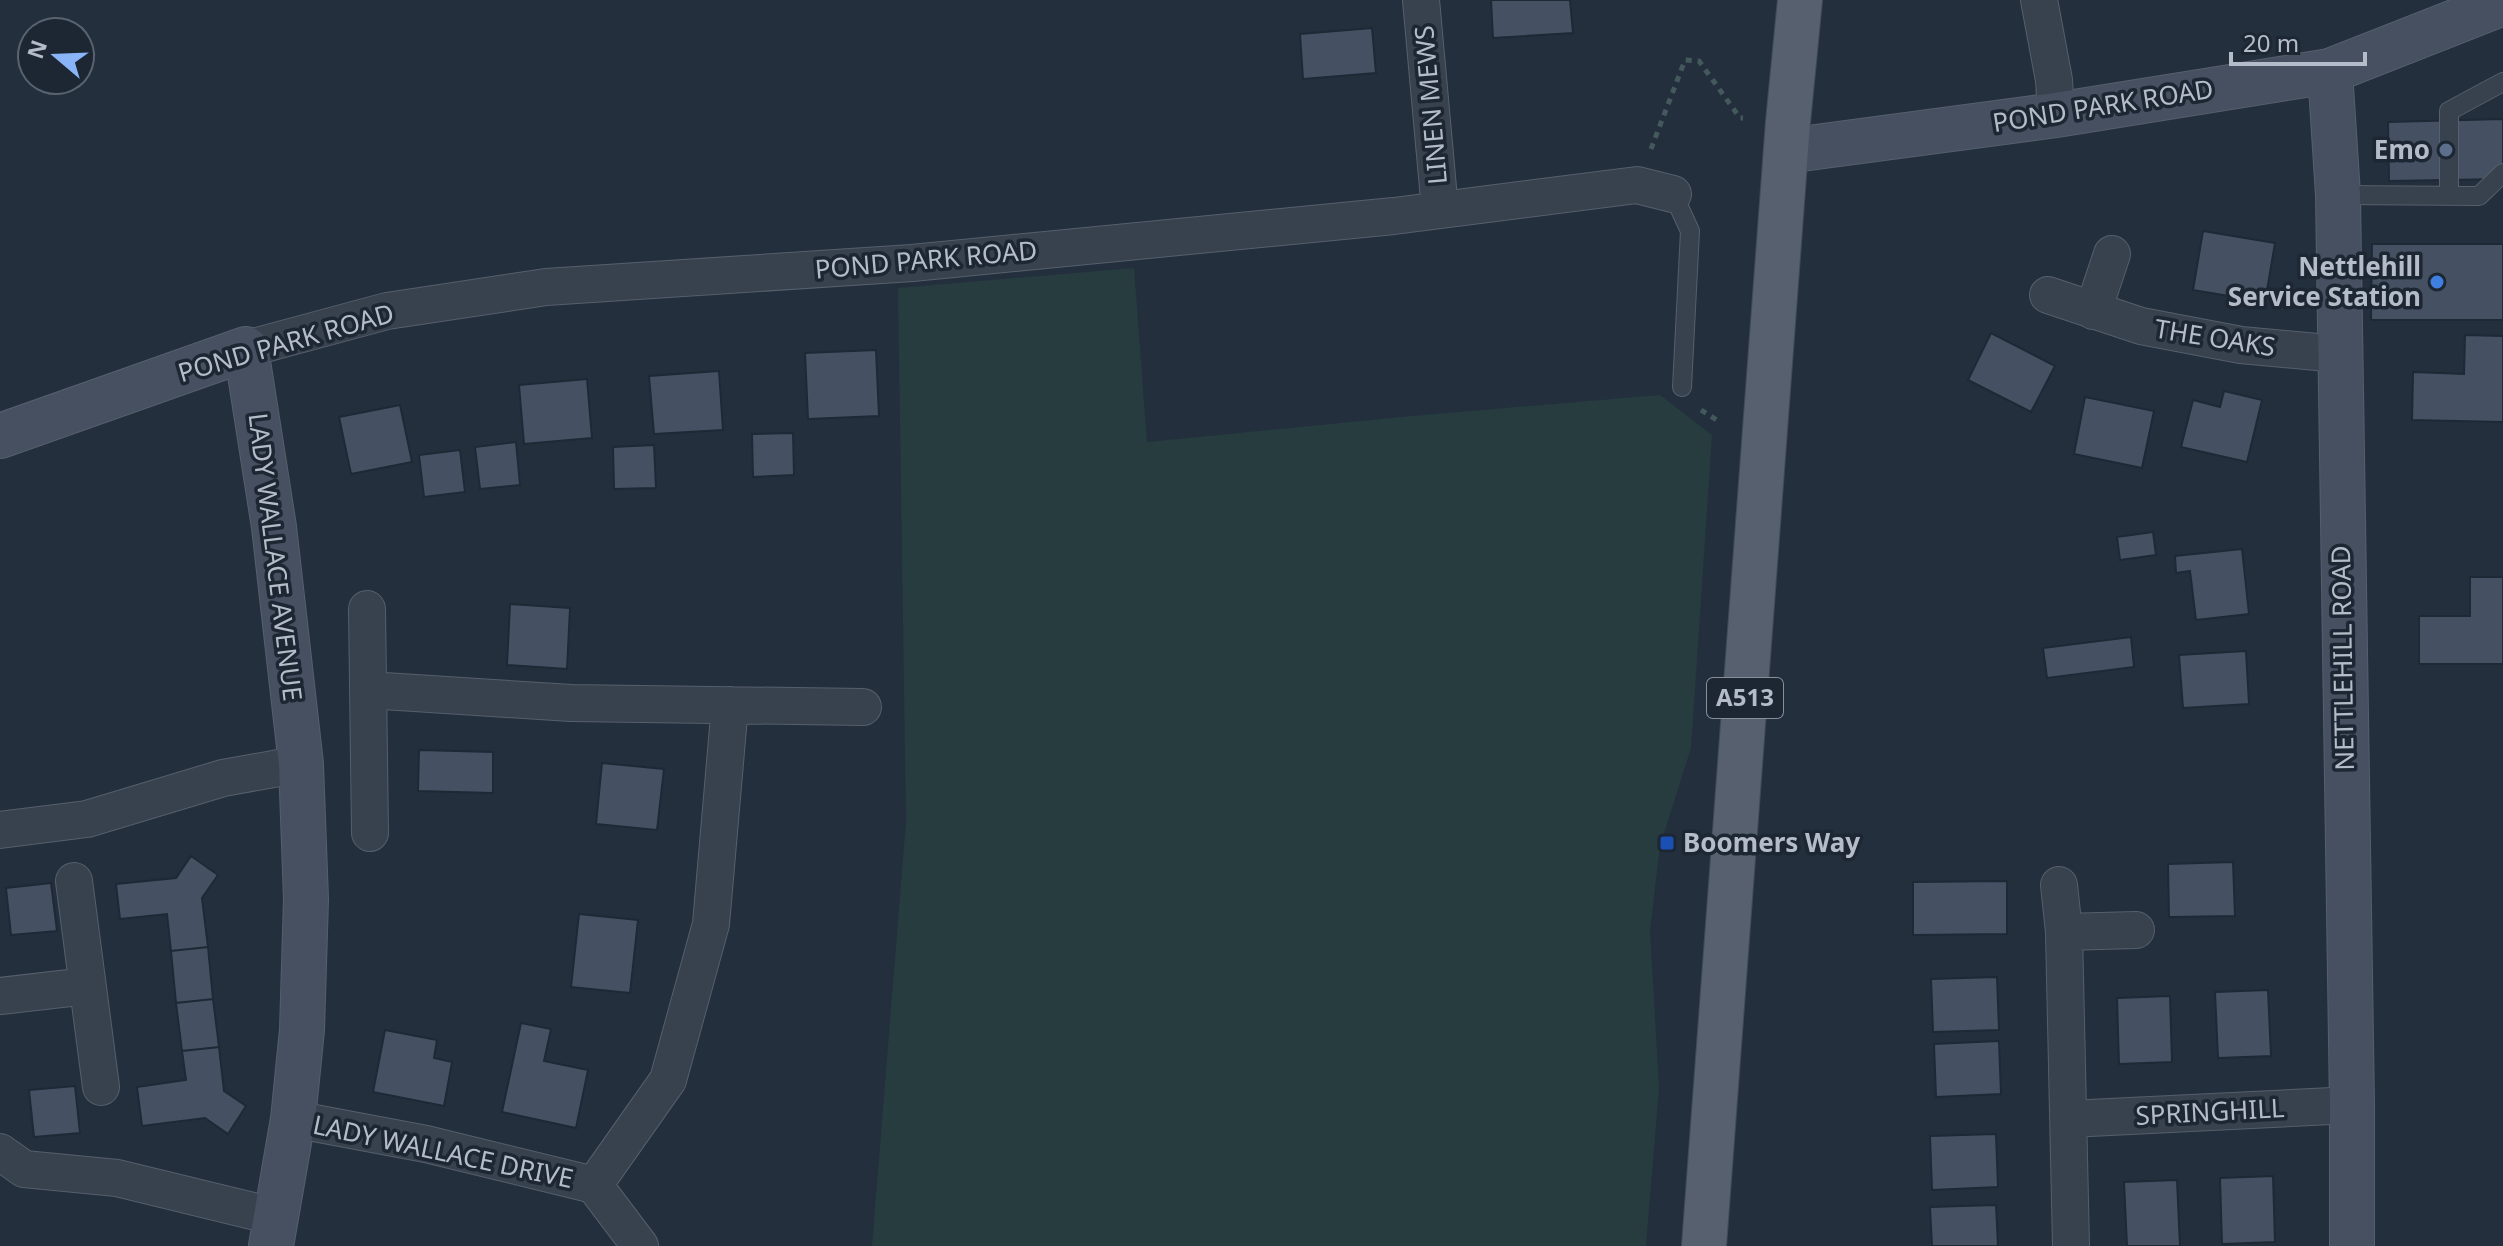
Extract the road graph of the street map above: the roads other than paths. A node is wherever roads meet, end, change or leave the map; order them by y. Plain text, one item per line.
1 (1421, 0) edge
2 (1800, 0) edge
3 (2039, 0) edge
4 (2503, 3) edge
5 (2330, 71) junction
6 (2503, 82) edge
7 (2056, 115) junction
8 (1787, 136) junction
9 (2503, 173) edge
10 (1673, 194) joint
11 (2338, 195) junction
12 (2449, 196) junction
13 (1440, 210) junction
14 (2112, 254) dead end
15 (2048, 295) dead end
16 (2093, 311) junction
17 (246, 349) junction
18 (2339, 354) junction
19 (1682, 387) dead end
20 (0, 436) edge
21 (367, 609) dead end
22 (368, 690) junction
23 (730, 705) junction
24 (863, 707) dead end
25 (301, 764) junction
26 (0, 830) edge
27 (370, 833) dead end
28 (74, 881) dead end
29 (2059, 885) dead end
30 (2136, 930) dead end
31 (2064, 932) junction
32 (87, 986) junction
33 (0, 996) edge
34 (101, 1087) dead end
35 (2352, 1105) junction
36 (293, 1119) junction
37 (2069, 1119) junction
38 (0, 1152) edge
39 (594, 1185) junction
40 (274, 1231) edge
41 (640, 1246) edge
42 (1704, 1246) edge
43 (2071, 1246) edge
44 (2352, 1246) edge

1 - 13 street, LINEN MEWS
2 - 8 main road, A513
3 - 7 street
4 - 5 main road, POND PARK ROAD
5 - 7 main road, POND PARK ROAD
5 - 11 main road, NETTLEHILL ROAD
6 - 12 lane
7 - 8 main road, POND PARK ROAD
8 - 42 main road, A513
9 - 12 lane
10 - 13 street, POND PARK ROAD
10 - 19 lane, POND PARK ROAD
11 - 12 lane
11 - 18 main road, NETTLEHILL ROAD
13 - 17 street, POND PARK ROAD
14 - 16 street
15 - 16 street, THE OAKS
16 - 18 street, THE OAKS
17 - 20 main road, POND PARK ROAD
17 - 25 main road, LADY WALLACE AVENUE
18 - 35 main road, NETTLEHILL ROAD
21 - 22 street
22 - 23 street
22 - 27 street
23 - 24 street
23 - 39 street, LADY WALLACE DRIVE
25 - 26 street
25 - 36 main road, LADY WALLACE AVENUE
28 - 32 street
29 - 31 street
30 - 31 street
31 - 37 street
32 - 33 street
32 - 34 street
35 - 37 street, SPRINGHILL
35 - 44 main road, NETTLEHILL ROAD
36 - 39 street, LADY WALLACE DRIVE
36 - 40 main road, LADY WALLACE AVENUE
37 - 43 street
38 - 40 street, LADY WALLACE AVENUE
39 - 41 street, LADY WALLACE DRIVE

